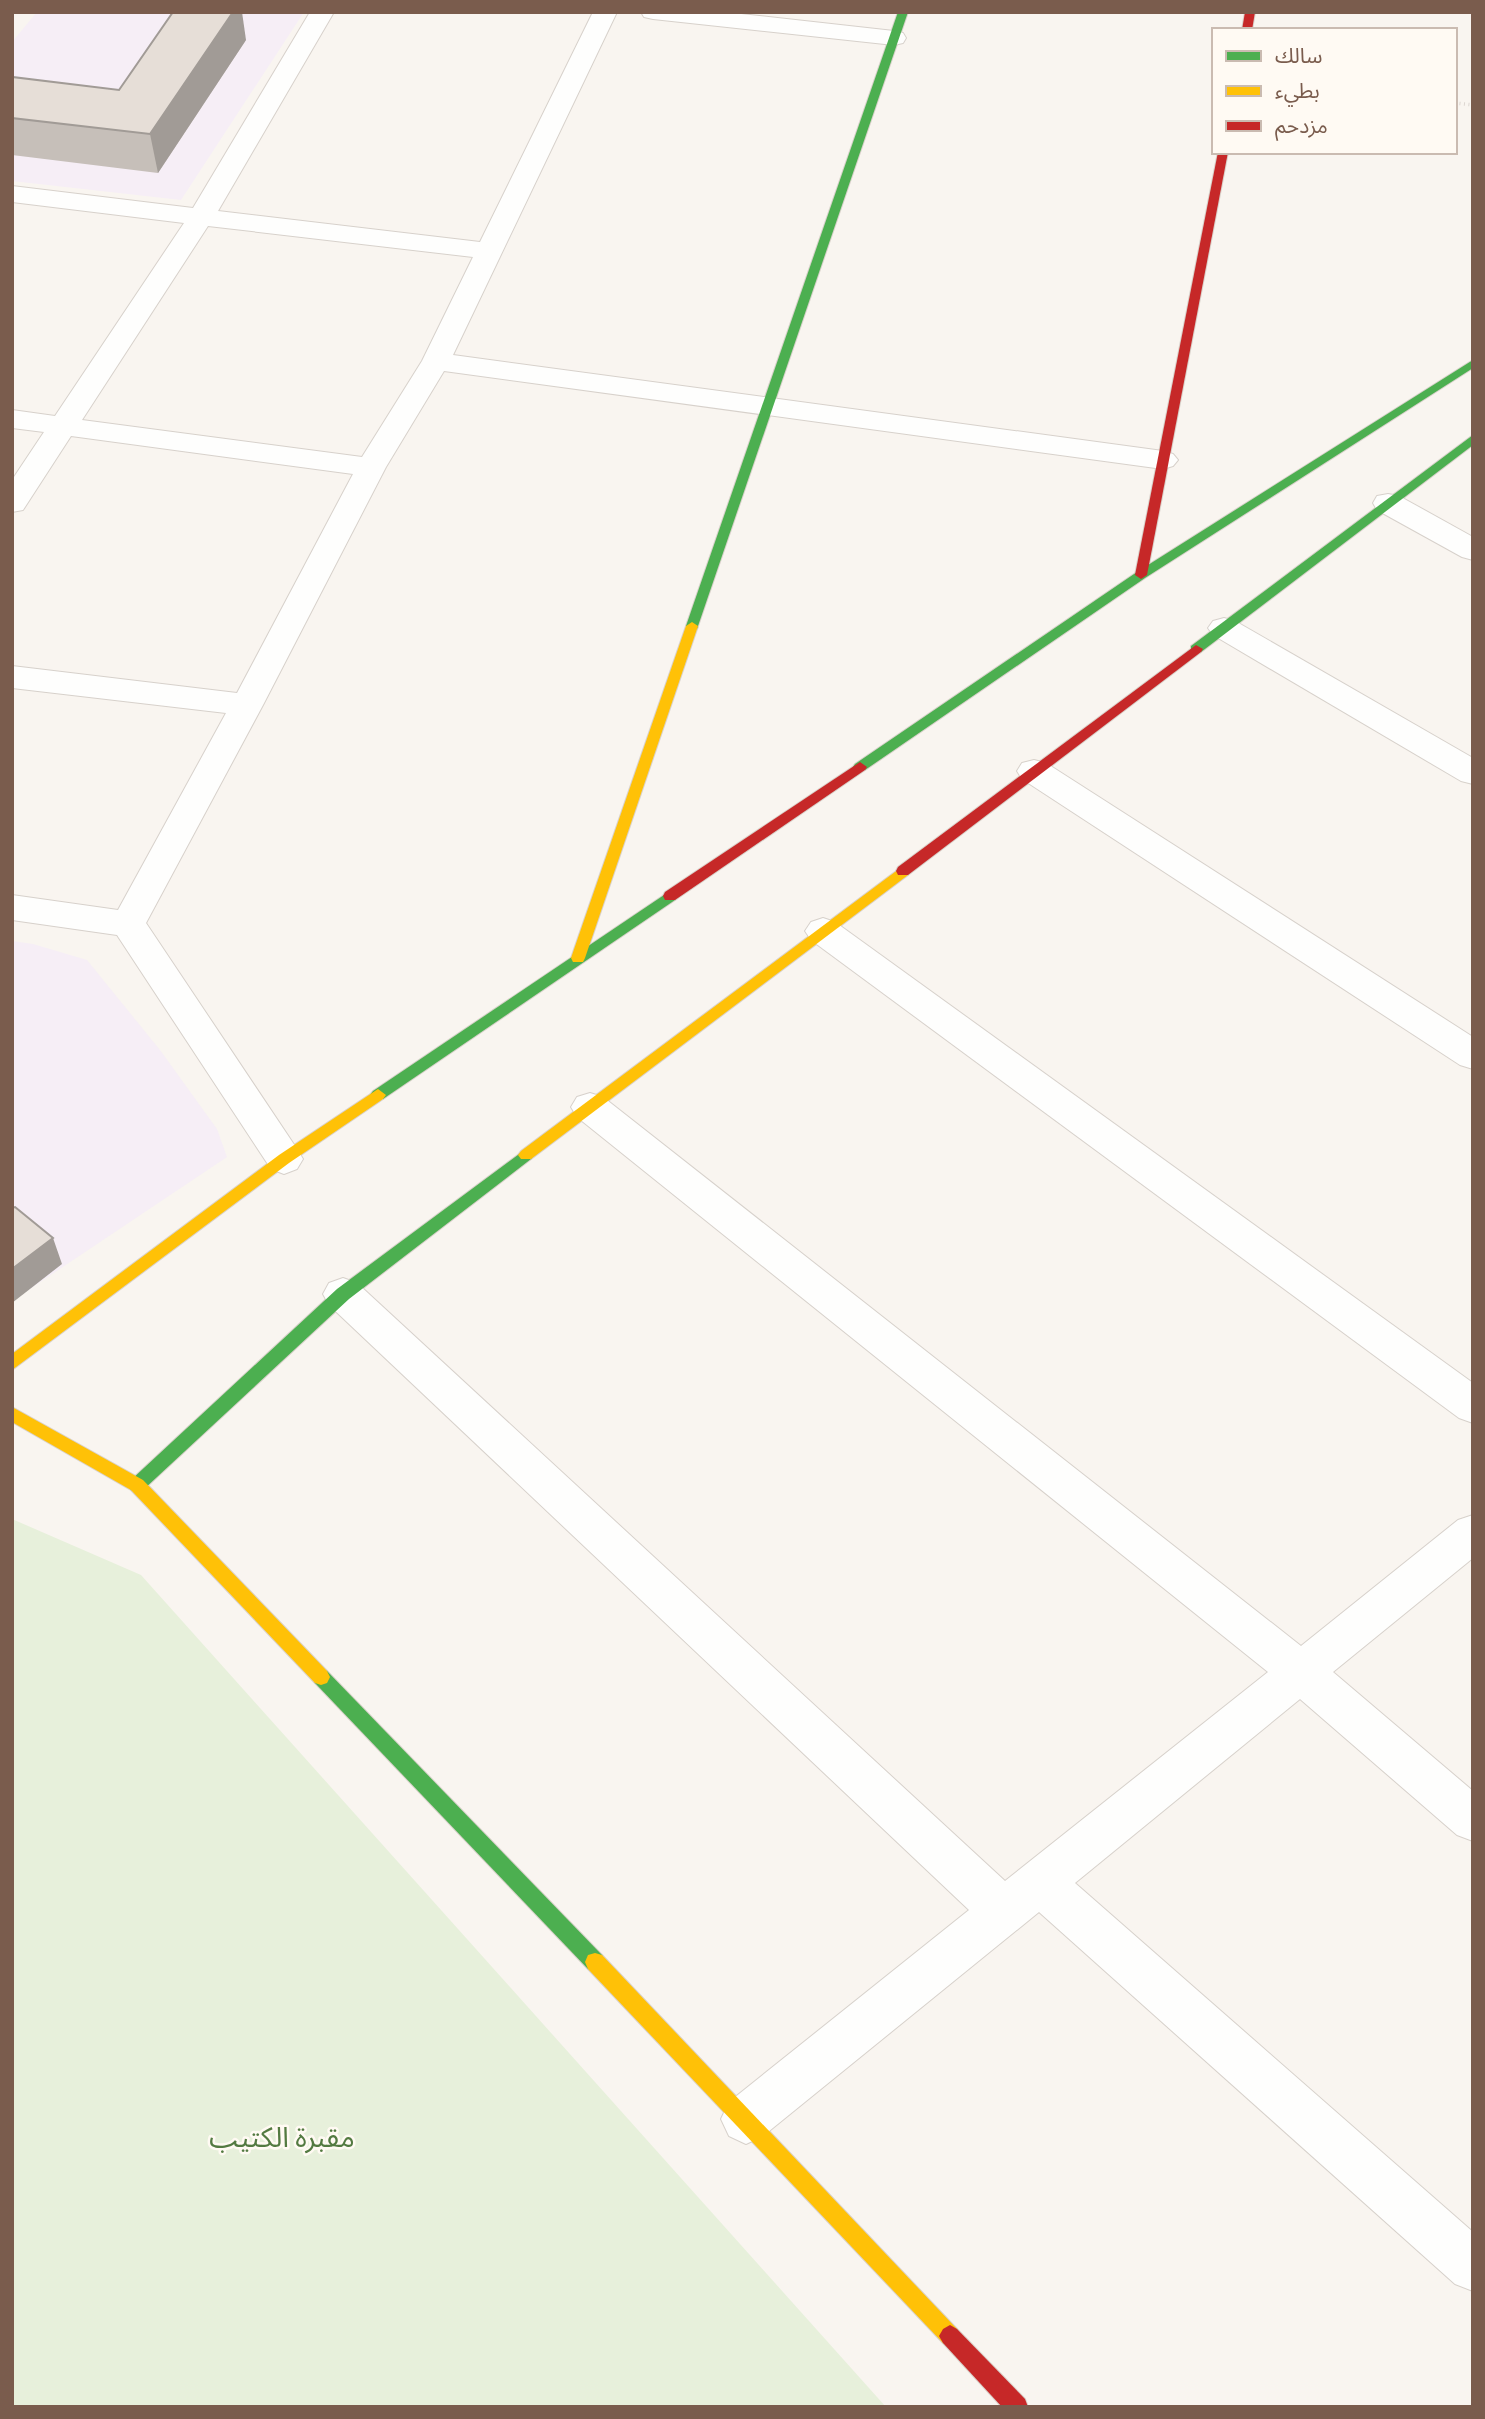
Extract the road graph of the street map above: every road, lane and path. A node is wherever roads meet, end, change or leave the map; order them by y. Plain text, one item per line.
1 (323, 12) edge
2 (605, 12) edge
3 (653, 12) edge
4 (903, 12) edge
5 (894, 38) junction
6 (1223, 154) edge
7 (12, 194) edge
8 (202, 215) junction
9 (488, 251) junction
10 (436, 361) junction
11 (1473, 363) edge
12 (767, 406) junction
13 (12, 419) edge
14 (62, 425) junction
15 (1473, 439) edge
16 (1163, 460) junction
17 (371, 467) junction
18 (12, 503) edge
19 (1388, 503) junction
20 (1473, 550) edge
21 (1140, 575) junction
22 (1224, 628) junction
23 (12, 677) edge
24 (247, 705) junction
25 (1034, 771) junction
26 (1473, 773) edge
27 (12, 907) edge
28 (128, 924) junction
29 (823, 931) junction
30 (578, 958) junction
31 (1473, 1055) edge
32 (590, 1107) junction
33 (284, 1159) junction
34 (343, 1294) junction
35 (12, 1363) edge
36 (1473, 1406) edge
37 (12, 1414) edge
38 (136, 1485) junction
39 (1473, 1534) edge
40 (1301, 1672) junction
41 (1473, 1820) edge
42 (1022, 1896) junction
43 (746, 2119) junction
44 (1473, 2266) edge
45 (1017, 2407) edge

1 - 8 street
2 - 9 street
3 - 5 street
4 - 5 main road
5 - 12 main road
6 - 16 main road
7 - 8 street
8 - 9 street
8 - 14 street
9 - 10 street
10 - 12 street
10 - 17 street
11 - 21 main road
12 - 16 street
12 - 30 main road
13 - 14 street
14 - 17 street
14 - 18 street
15 - 19 main road
16 - 21 main road
17 - 24 street
19 - 20 street
19 - 22 main road
21 - 30 main road
22 - 25 main road
22 - 26 street
23 - 24 street
24 - 28 street
25 - 29 main road
25 - 31 street
27 - 28 street
28 - 33 street
29 - 32 main road
29 - 36 street
30 - 33 main road
32 - 34 main road
32 - 40 street
33 - 35 main road
34 - 38 main road
34 - 42 street
37 - 38 main road
38 - 43 main road
39 - 40 street
40 - 41 street
40 - 42 street
42 - 43 street
42 - 44 street
43 - 45 main road

